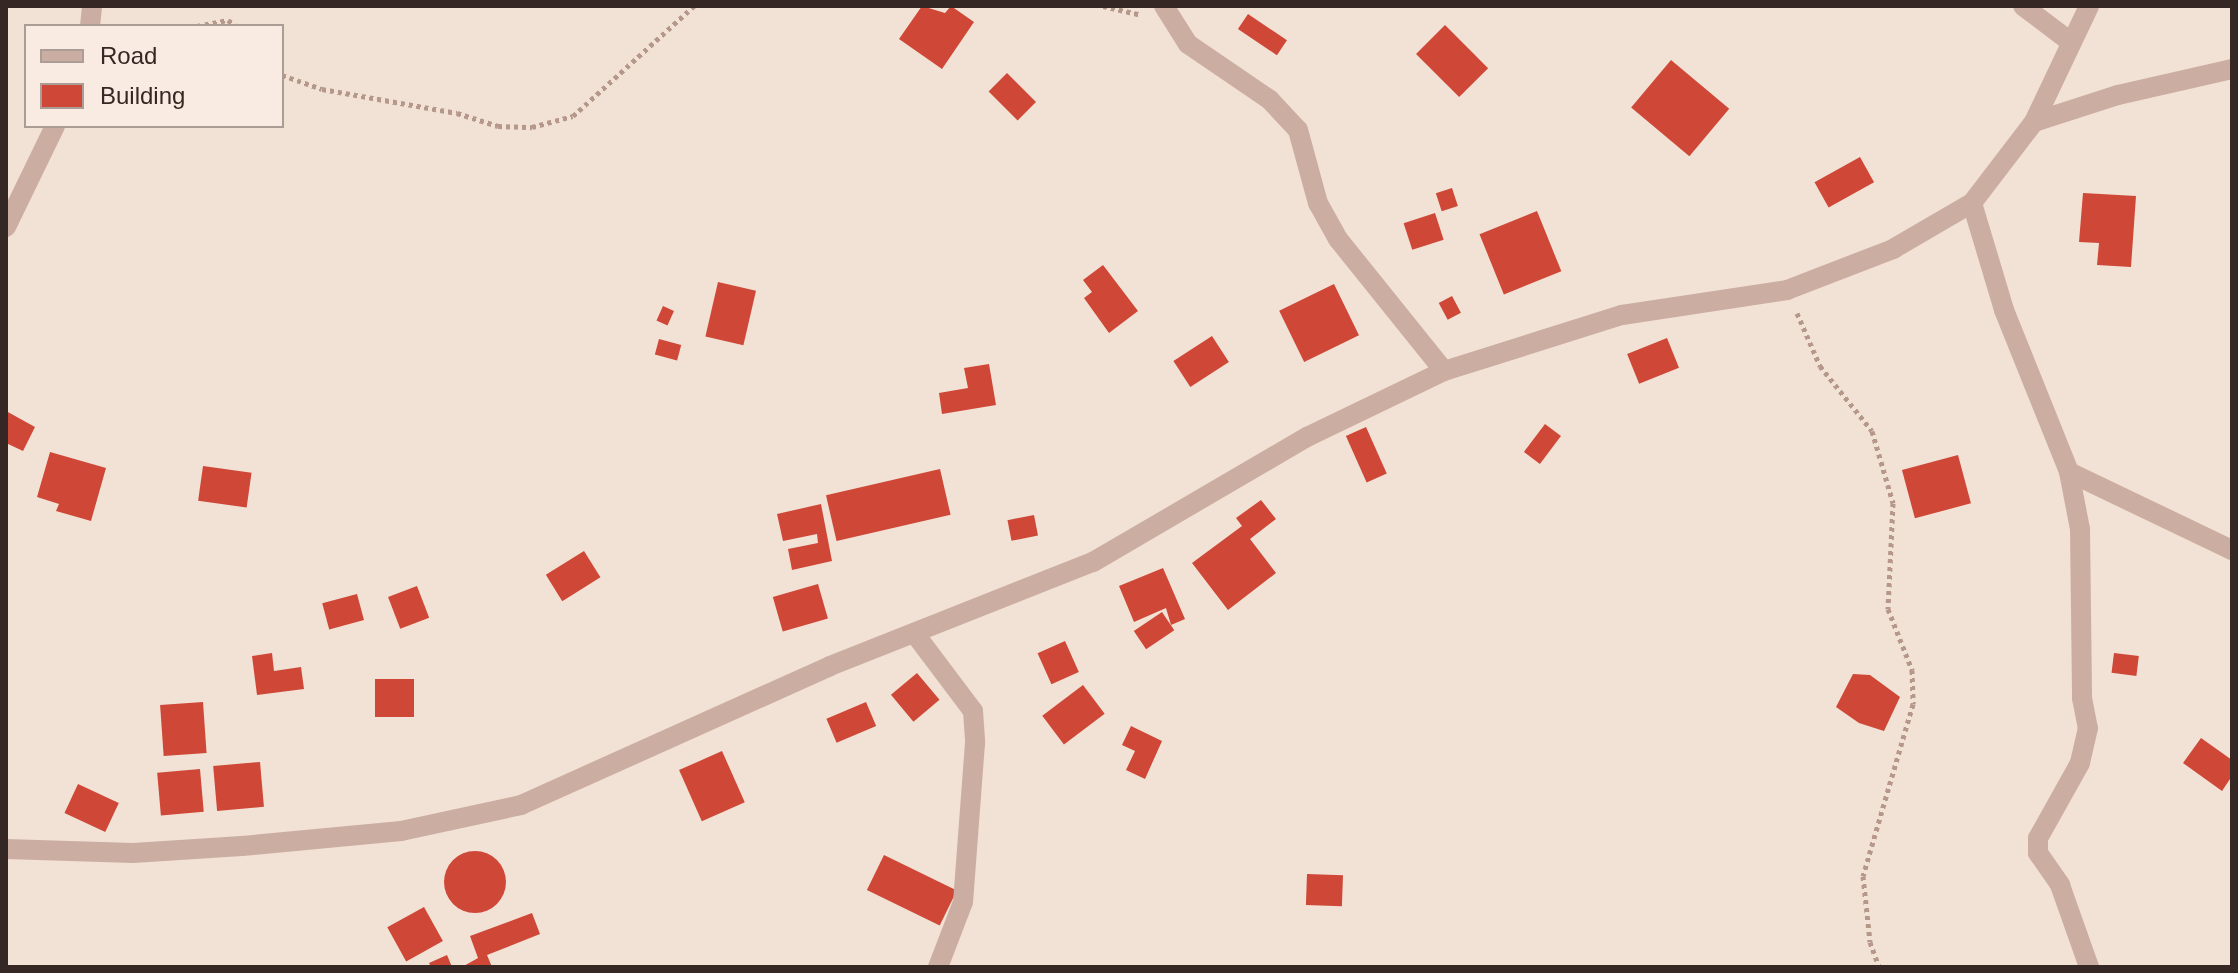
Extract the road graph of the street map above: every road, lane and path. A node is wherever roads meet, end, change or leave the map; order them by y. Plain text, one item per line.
1 (694, 6) edge
2 (1103, 6) edge
3 (2023, 6) edge
4 (2089, 6) edge
5 (1165, 11) edge
6 (207, 24) edge
7 (233, 24) edge
8 (2068, 40) junction
9 (2232, 69) edge
10 (284, 76) edge
11 (2034, 122) junction
12 (54, 128) edge
13 (1972, 203) junction
14 (6, 227) edge
15 (1787, 290) junction
16 (1444, 371) junction
17 (2069, 472) junction
18 (2232, 550) edge
19 (915, 634) junction
20 (6, 849) edge
21 (938, 967) edge
22 (1879, 967) edge
23 (2089, 967) edge

1 - 10 path
2 - 5 path
3 - 8 street
4 - 8 street
5 - 16 street
6 - 7 path
8 - 11 street
9 - 11 street
11 - 13 street
12 - 14 street
13 - 15 street
13 - 17 street
15 - 16 street
15 - 22 path
16 - 19 street
17 - 18 street
17 - 23 street
19 - 20 street
19 - 21 street

